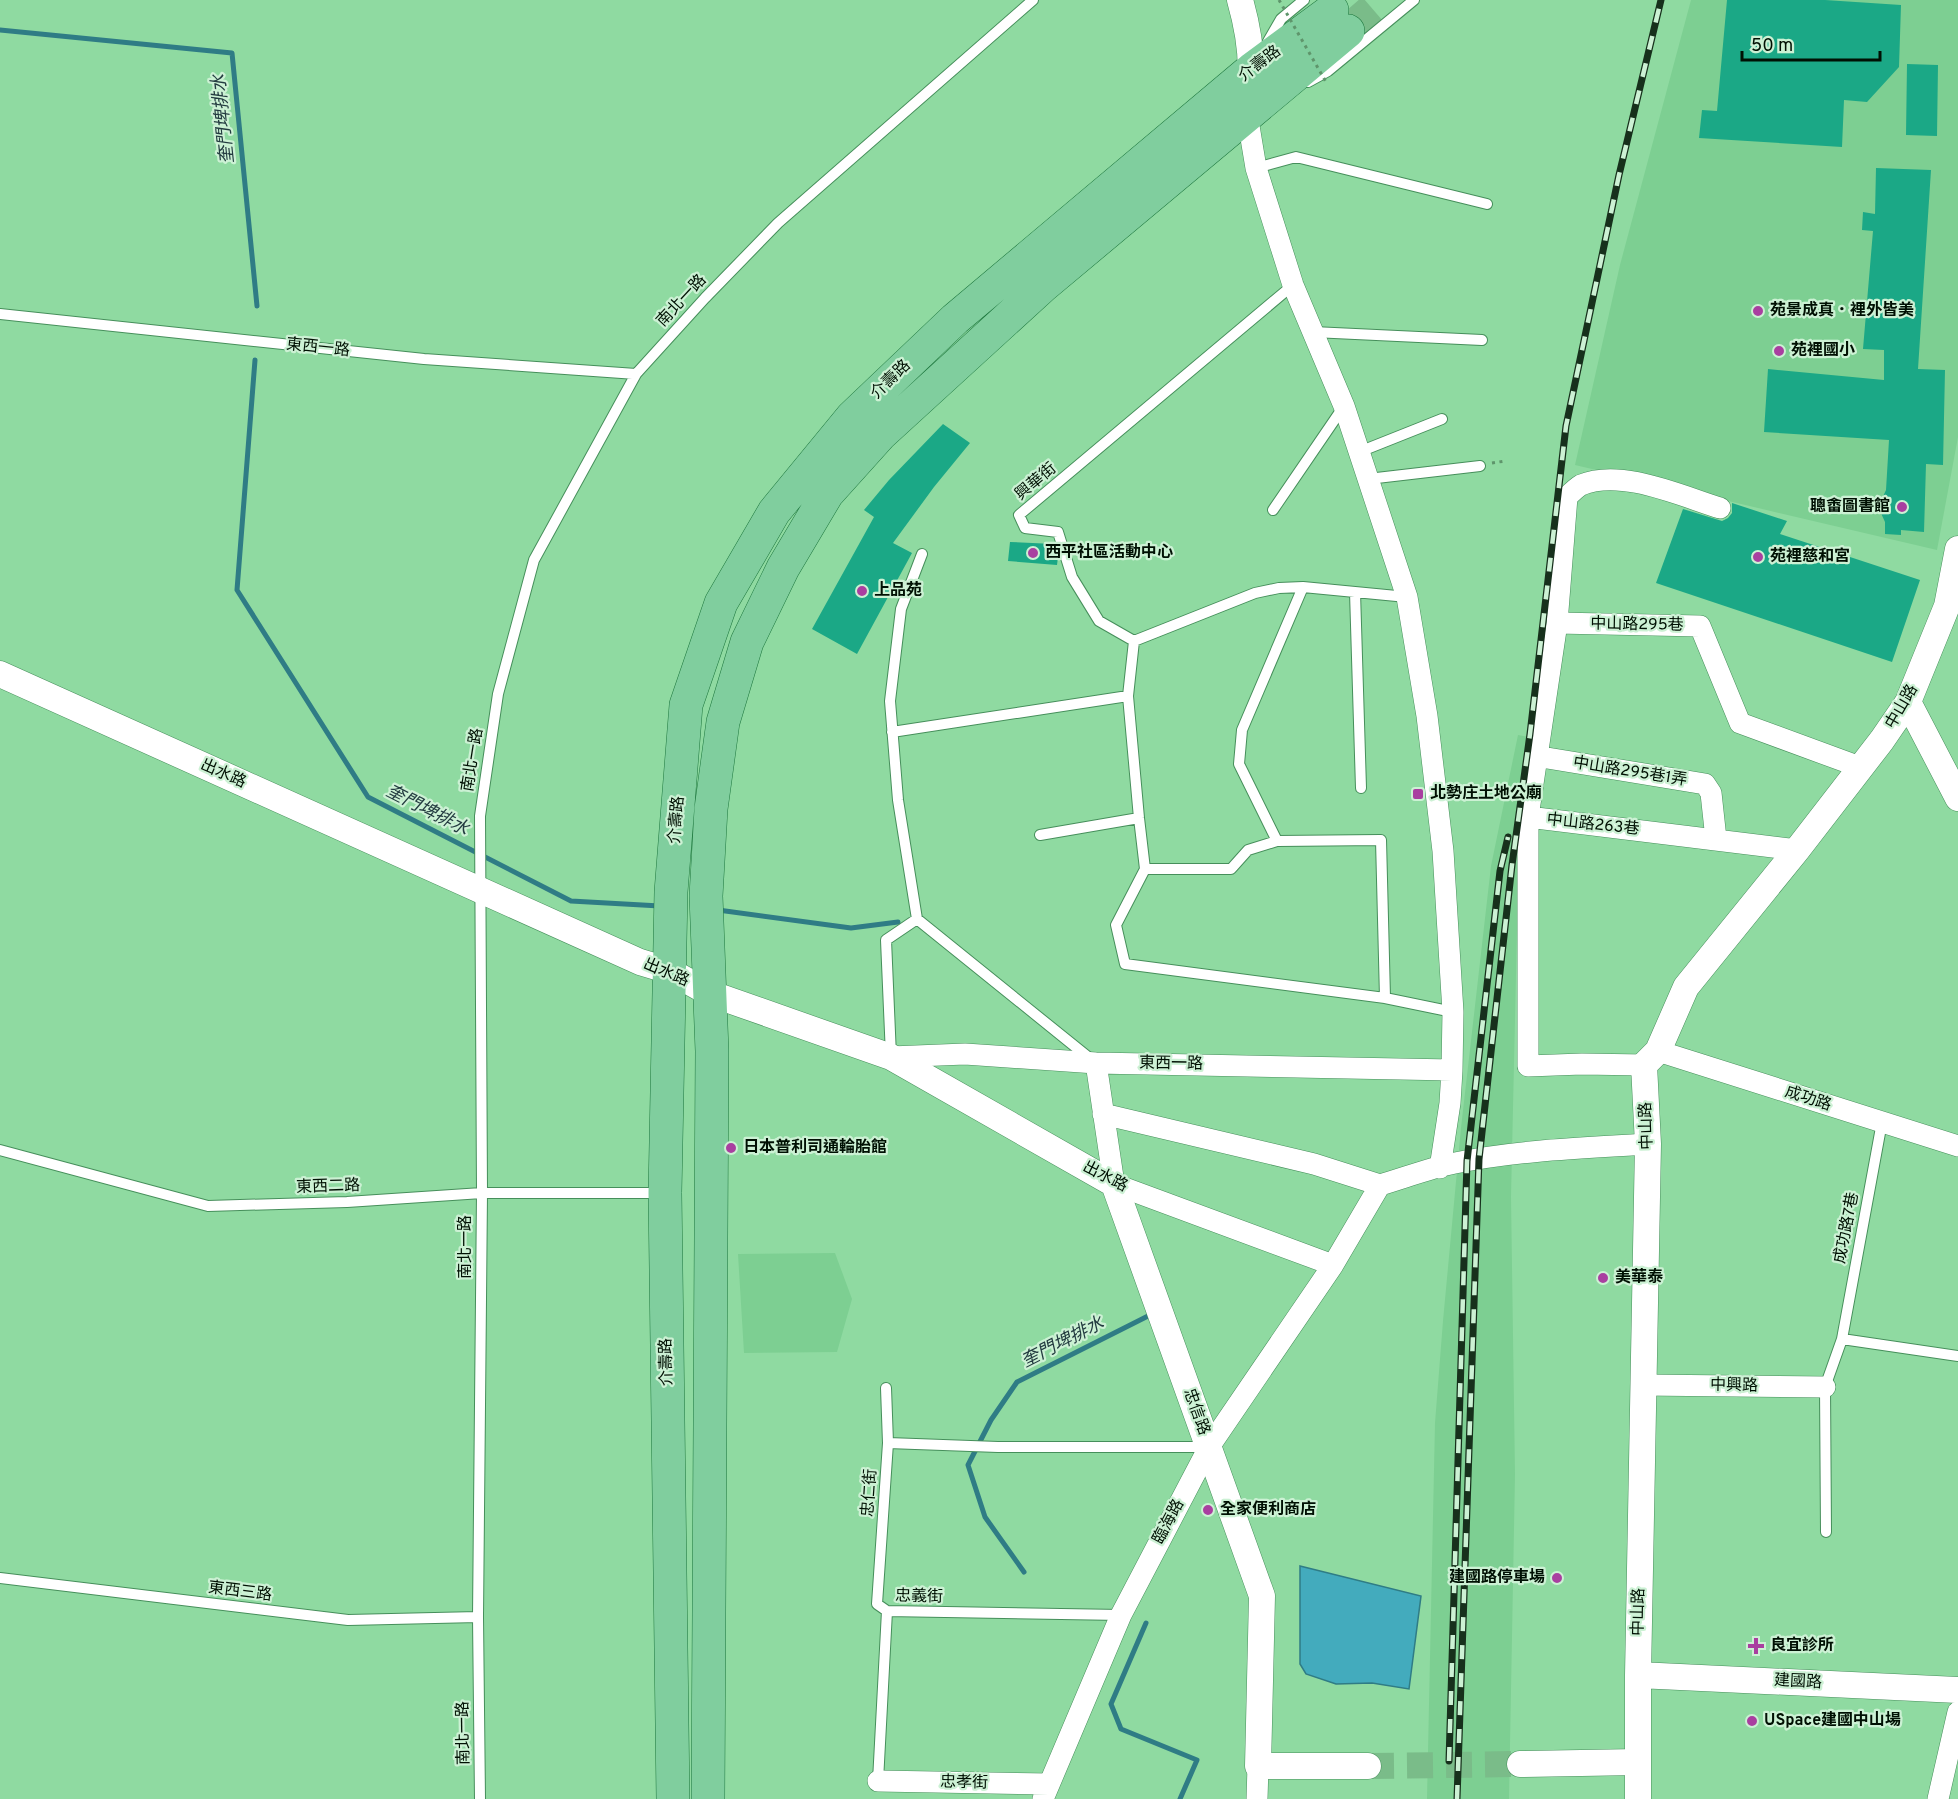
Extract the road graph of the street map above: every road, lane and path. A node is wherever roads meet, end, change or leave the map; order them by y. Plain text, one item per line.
1 (1033, 0) edge
2 (1240, 0) edge
3 (1279, 0) edge
4 (1414, 0) edge
5 (1322, 18) edge
6 (1252, 69) junction
7 (1326, 82) dead end
8 (1247, 114) junction
9 (1256, 168) junction
10 (1487, 204) dead end
11 (1293, 285) junction
12 (0, 314) edge
13 (1313, 332) junction
14 (1482, 340) dead end
15 (636, 374) junction
16 (1344, 406) junction
17 (1442, 419) dead end
18 (1359, 452) junction
19 (1480, 466) dead end
20 (1368, 479) junction
21 (1720, 508) dead end
22 (1273, 510) dead end
23 (1958, 549) edge
24 (922, 554) dead end
25 (1303, 587) junction
26 (1355, 592) junction
27 (1407, 597) junction
28 (1557, 623) junction
29 (1134, 641) junction
30 (0, 674) edge
31 (1128, 696) junction
32 (1908, 702) junction
33 (892, 732) junction
34 (1536, 756) junction
35 (1860, 767) junction
36 (1361, 788) dead end
37 (1958, 798) edge
38 (1528, 817) junction
39 (1138, 818) junction
40 (1040, 835) dead end
41 (1716, 838) junction
42 (1277, 841) junction
43 (1797, 850) junction
44 (1145, 869) junction
45 (481, 881) junction
46 (917, 919) junction
47 (670, 971) junction
48 (709, 993) junction
49 (1385, 998) junction
50 (1453, 1012) junction
51 (891, 1057) junction
52 (1651, 1058) junction
53 (1096, 1063) junction
54 (1528, 1066) joint
55 (1452, 1070) junction
56 (1103, 1114) junction
57 (1882, 1122) junction
58 (1648, 1143) junction
59 (1958, 1146) edge
60 (0, 1150) edge
61 (1440, 1168) junction
62 (1114, 1184) junction
63 (1380, 1185) junction
64 (482, 1193) junction
65 (665, 1193) junction
66 (1333, 1265) junction
67 (1842, 1339) junction
68 (1958, 1356) edge
69 (1643, 1385) junction
70 (1825, 1387) junction
71 (886, 1388) dead end
72 (888, 1443) junction
73 (1209, 1447) junction
74 (1826, 1532) dead end
75 (0, 1578) edge
76 (887, 1611) junction
77 (1121, 1615) junction
78 (478, 1617) junction
79 (1638, 1675) junction
80 (1958, 1690) edge
81 (1958, 1712) edge
82 (1638, 1762) junction
83 (1520, 1764) tunnel mouth
84 (1258, 1766) junction
85 (1368, 1766) tunnel mouth
86 (878, 1781) joint
87 (1046, 1792) edge
88 (480, 1799) edge
89 (673, 1799) edge
90 (708, 1799) edge
91 (1257, 1799) edge
92 (1638, 1799) edge
93 (1938, 1799) edge

1 - 15 lane, 南北一路
2 - 6 street
3 - 7 path, bridge
4 - 8 lane
5 - 6 main road, 介壽路
5 - 8 main road, 介壽路
6 - 8 street
6 - 47 main road, 介壽路
8 - 9 street
8 - 48 main road, 介壽路
9 - 10 lane
9 - 11 street
11 - 13 street
11 - 29 lane, 興華街
12 - 15 lane, 東西一路
13 - 14 lane
13 - 16 street
15 - 45 lane, 南北一路
16 - 18 street
16 - 22 lane
17 - 18 lane
18 - 20 street
19 - 20 lane
20 - 27 street
21 - 28 street
23 - 32 street, 中山路
24 - 33 lane
25 - 26 lane
25 - 29 lane
25 - 42 lane
26 - 27 lane
26 - 36 lane
27 - 50 street
28 - 34 street
28 - 35 street, 中山路295巷
29 - 31 lane
30 - 45 street, 出水路
31 - 33 lane
31 - 39 lane
32 - 35 street, 中山路
32 - 37 street
33 - 46 lane
34 - 38 street
34 - 41 street, 中山路295巷1弄
35 - 43 street, 中山路
38 - 41 street, 中山路263巷
38 - 54 street, 中山路263巷
39 - 40 lane
39 - 44 lane
41 - 43 street, 中山路263巷
42 - 44 lane
42 - 49 lane
43 - 52 street, 中山路
44 - 49 lane
45 - 47 street, 出水路
45 - 64 lane, 南北一路
46 - 51 lane
46 - 53 lane
47 - 48 street, 出水路
47 - 65 main road, 介壽路
48 - 51 street, 出水路
48 - 90 main road
49 - 50 lane
50 - 55 street
51 - 53 street, 東西一路
51 - 62 street, 出水路
52 - 54 street, 成功路
52 - 57 street, 成功路
52 - 58 street, 中山路
53 - 55 street, 東西一路
53 - 56 street, 忠信路
55 - 61 street
56 - 62 street, 忠信路
56 - 63 street
57 - 59 street, 成功路
57 - 67 lane, 成功路7巷
58 - 61 street
58 - 69 street, 中山路
60 - 64 lane, 東西二路
61 - 63 street
62 - 66 street, 出水路
62 - 73 street, 忠信路
63 - 66 street, 臨海路
64 - 65 lane, 東西二路
64 - 78 lane, 南北一路
65 - 89 main road, 介壽路
66 - 73 street, 臨海路
67 - 68 lane
67 - 70 lane, 成功路7巷
69 - 70 street, 中興路
69 - 79 street, 中山路
70 - 74 lane, 成功路7巷
71 - 72 lane
72 - 73 lane
72 - 76 lane, 忠仁街
73 - 77 street, 臨海路
73 - 84 street, 忠信路
75 - 78 lane, 東西三路
76 - 77 lane, 忠義街
76 - 86 lane, 忠義街
77 - 87 street, 臨海路
78 - 88 lane, 南北一路
79 - 80 street, 建國路
79 - 82 street, 中山路
81 - 93 street
82 - 83 street
82 - 92 street, 中山路
84 - 85 street
84 - 91 street
86 - 87 street, 忠孝街

